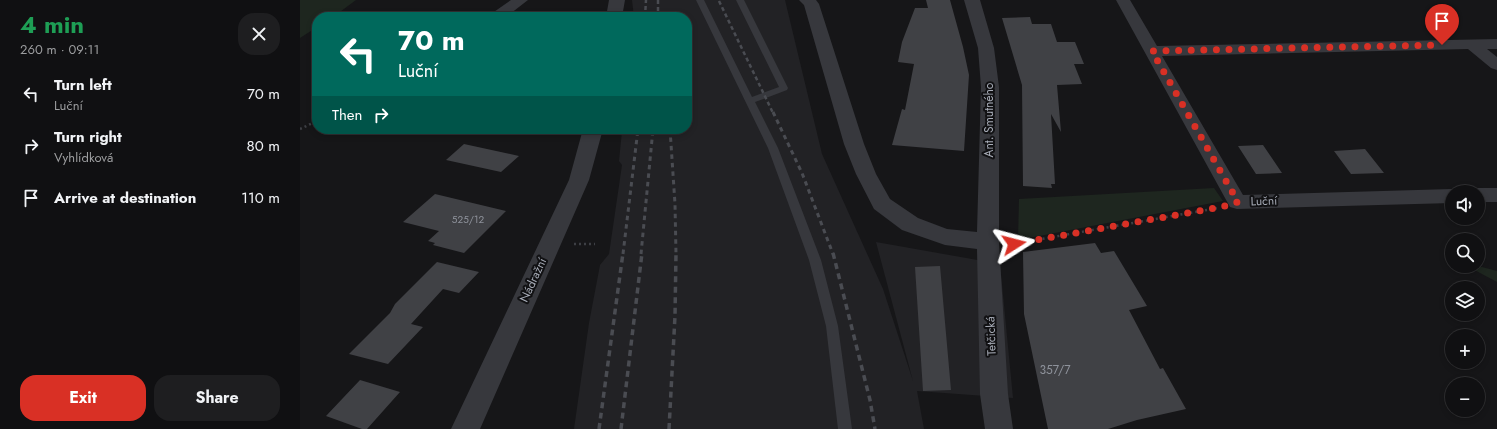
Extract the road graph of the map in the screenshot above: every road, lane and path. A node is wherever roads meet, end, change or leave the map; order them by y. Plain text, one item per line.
1 (521, 0) edge
2 (617, 0) edge
3 (700, 0) edge
4 (740, 0) edge
5 (807, 0) edge
6 (972, 0) edge
7 (1122, 0) edge
8 (503, 12) edge
9 (615, 12) edge
10 (1497, 44) edge
11 (1472, 45) junction
12 (1152, 51) junction
13 (1497, 65) edge
14 (749, 101) junction
15 (312, 123) edge
16 (300, 129) edge
17 (591, 134) edge
18 (1485, 195) edge
19 (1497, 195) edge
20 (1445, 196) edge
21 (1238, 202) junction
22 (988, 242) junction
23 (1014, 244) dead end
24 (465, 429) edge
25 (845, 429) edge
26 (999, 429) edge

1 - 8 street
2 - 9 street
3 - 14 lane
4 - 14 lane
5 - 22 street
6 - 22 street, Ant. Smutného
7 - 12 street, Luční
10 - 11 street
11 - 12 street
11 - 13 street
12 - 21 street, Luční
14 - 25 lane
15 - 16 path
17 - 24 street, Nádražní
18 - 19 street
20 - 21 street, Luční
21 - 23 path
22 - 26 street, Tetčická

